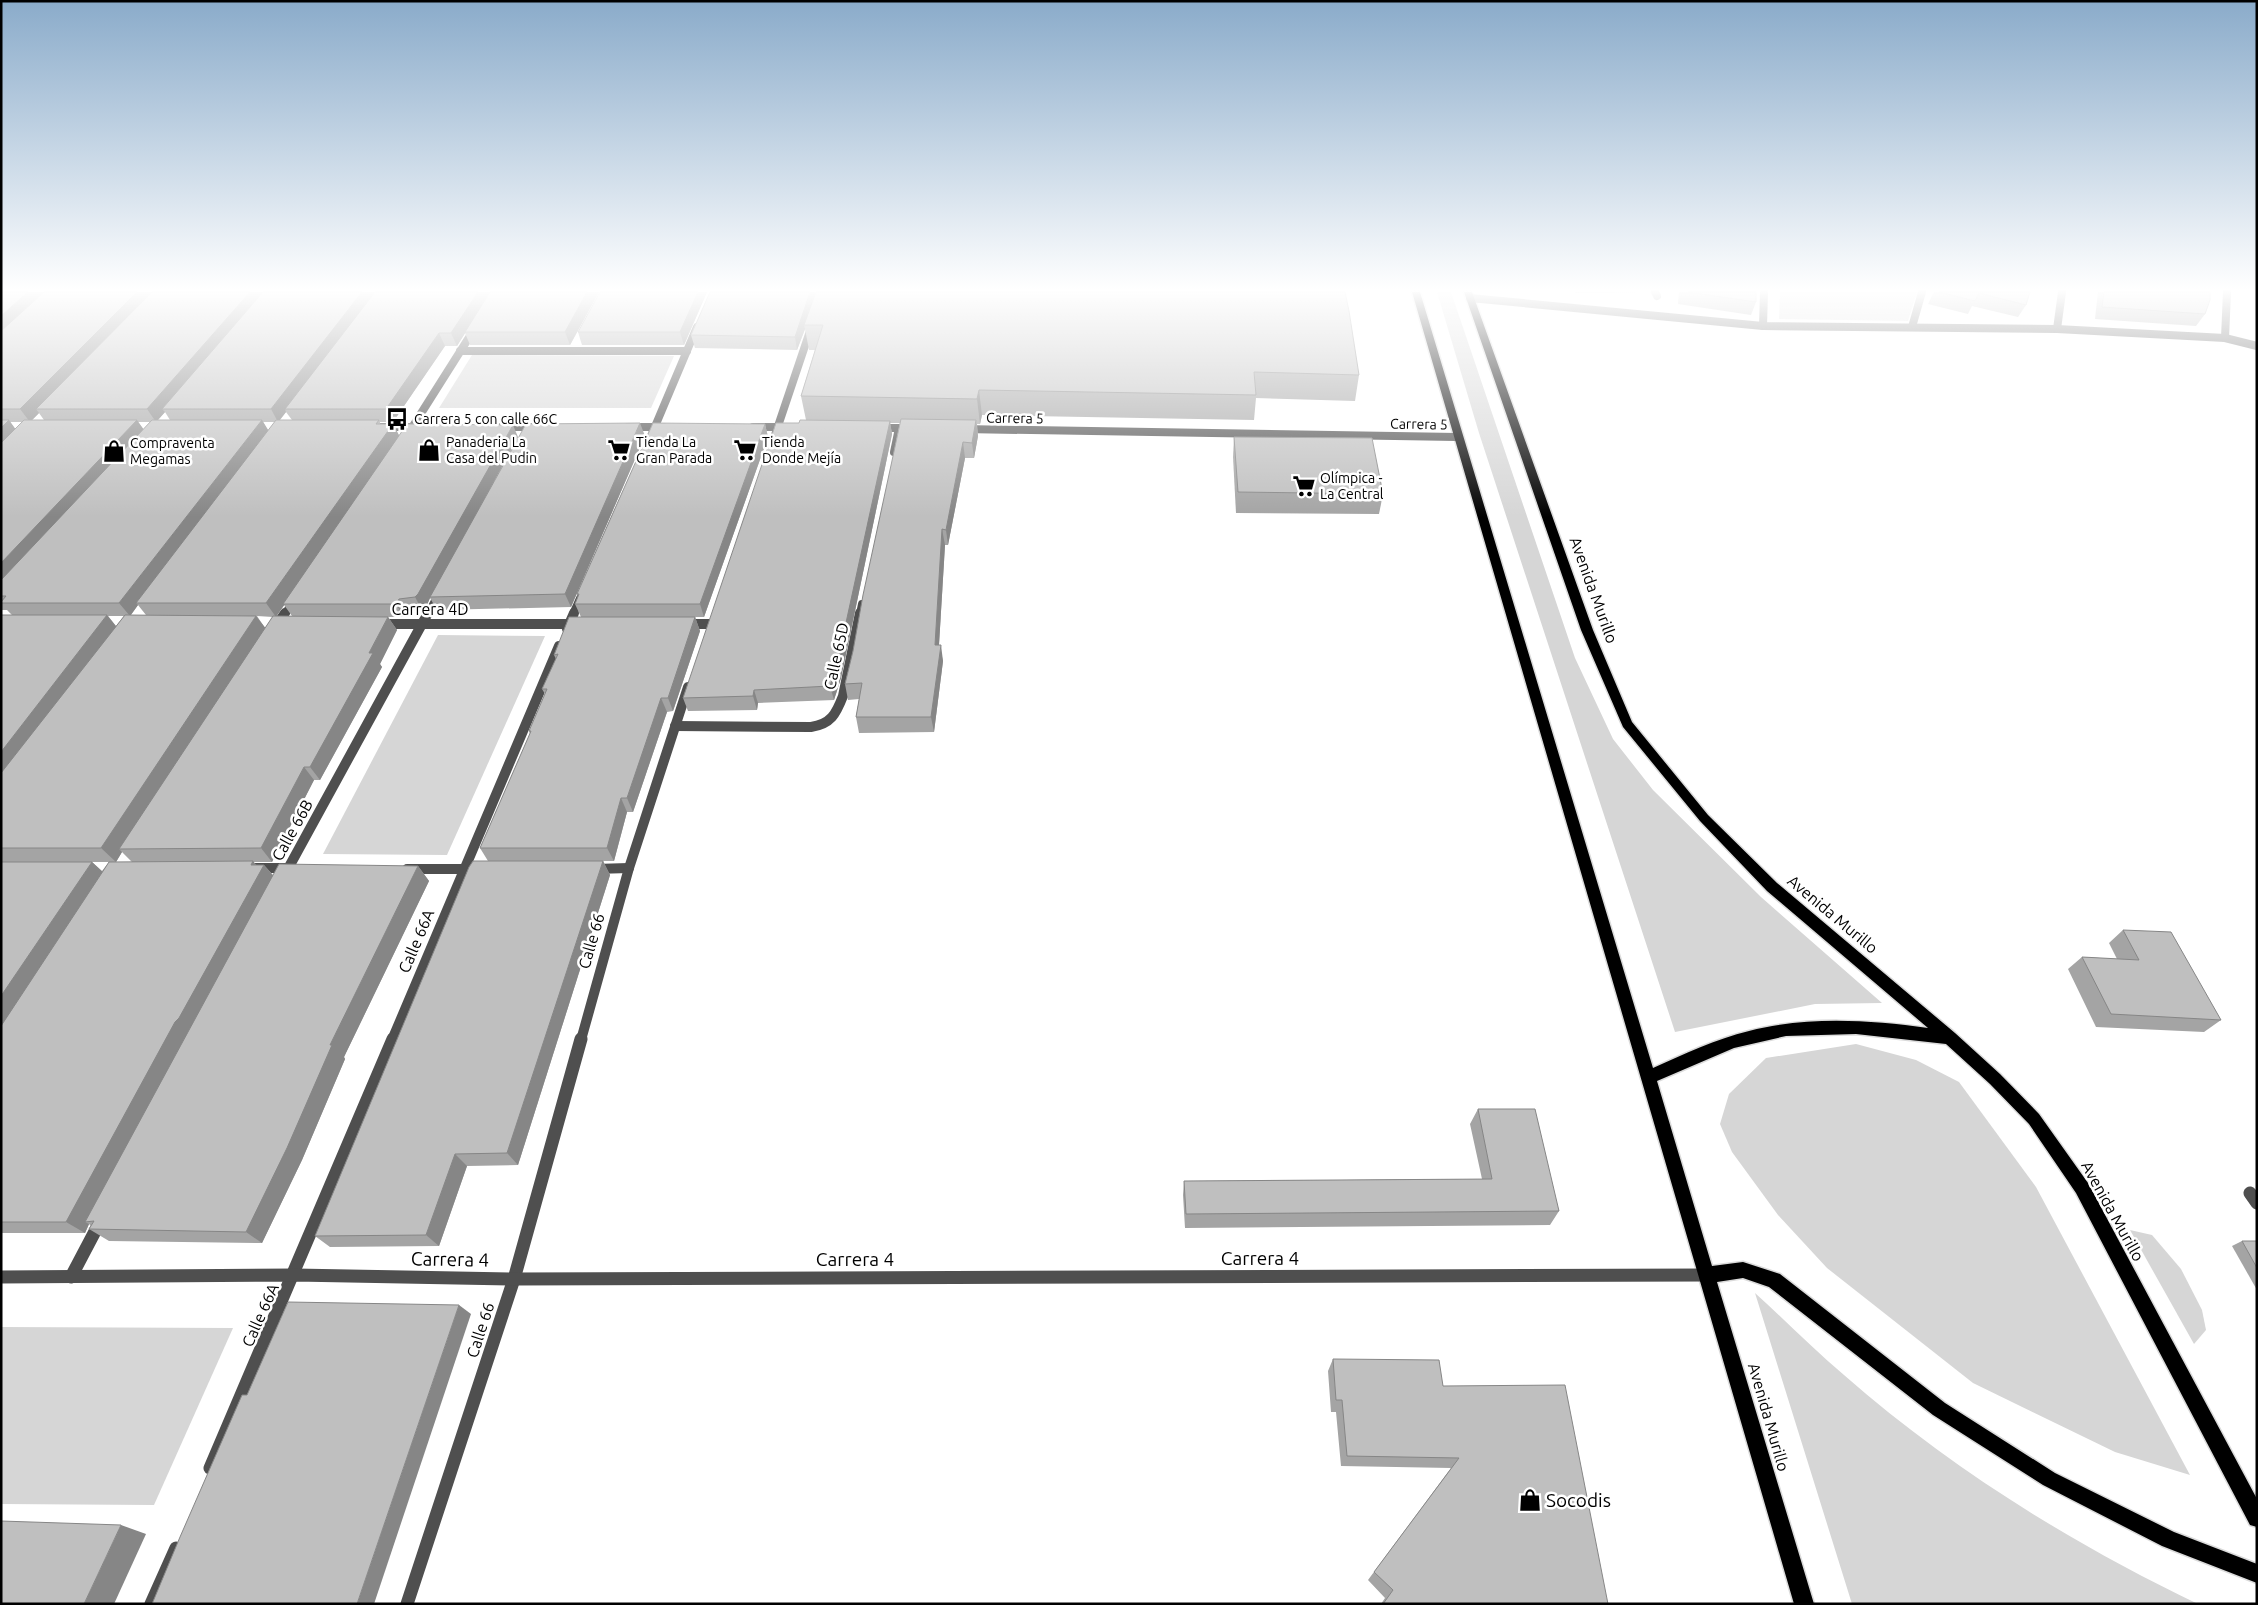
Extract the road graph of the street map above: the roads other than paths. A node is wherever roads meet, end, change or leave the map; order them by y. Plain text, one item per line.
1 (450, 367) edge
2 (680, 367) edge
3 (798, 367) edge
4 (1437, 367) edge
5 (1494, 367) edge
6 (655, 426) junction
7 (373, 427) edge
8 (413, 427) junction
9 (432, 427) edge
10 (491, 427) edge
11 (549, 427) edge
12 (616, 427) edge
13 (674, 427) edge
14 (740, 427) edge
15 (777, 427) junction
16 (796, 427) edge
17 (871, 428) edge
18 (899, 428) junction
19 (919, 428) edge
20 (959, 429) edge
21 (1457, 437) junction
22 (648, 442) edge
23 (402, 443) edge
24 (771, 446) edge
25 (893, 457) edge
26 (445, 581) edge
27 (585, 588) edge
28 (301, 591) edge
29 (864, 592) edge
30 (374, 624) edge
31 (422, 624) junction
32 (569, 624) junction
33 (589, 624) edge
34 (679, 624) edge
35 (709, 624) edge
36 (277, 626) edge
37 (690, 680) edge
38 (675, 726) junction
39 (248, 868) edge
40 (293, 868) junction
41 (395, 868) edge
42 (463, 868) junction
43 (483, 868) edge
44 (580, 868) edge
45 (629, 868) junction
46 (279, 886) edge
47 (1950, 1038) junction
48 (1649, 1077) junction
49 (108, 1207) edge
50 (294, 1275) junction
51 (1708, 1275) junction
52 (1, 1277) edge
53 (71, 1277) junction
54 (514, 1279) junction
55 (207, 1476) edge
56 (2257, 1518) edge
57 (179, 1540) edge
58 (2257, 1574) edge
59 (151, 1604) edge
60 (407, 1604) edge
61 (1804, 1604) edge

1 - 8 street
2 - 6 street
3 - 15 street
4 - 21 main road, Avenida Murillo
5 - 47 main road, Avenida Murillo
6 - 12 street
6 - 13 street
6 - 22 street
7 - 8 street
8 - 9 street
8 - 23 street
10 - 11 street
14 - 15 street
15 - 16 street
15 - 24 street
17 - 18 street
18 - 19 street
18 - 25 street
20 - 21 street, Carrera 5
21 - 48 main road, Avenida Murillo
26 - 31 street, Calle 66B
27 - 32 street, Calle 66A
28 - 36 street
29 - 38 street, Calle 65D
30 - 31 street, Carrera 4D
31 - 32 street, Carrera 4D
31 - 40 street, Calle 66B
32 - 33 street, Carrera 4D
32 - 42 street, Calle 66A
34 - 35 street
37 - 38 street, Calle 66
38 - 45 street, Calle 66
39 - 40 street
40 - 46 street, Calle 66B
41 - 42 street
42 - 43 street
42 - 50 street, Calle 66A
44 - 45 street
45 - 54 street, Calle 66
47 - 48 main road
47 - 56 main road, Avenida Murillo
48 - 51 main road, Avenida Murillo
49 - 53 street
50 - 53 street, Carrera 4
50 - 54 street, Carrera 4
50 - 55 street, Calle 66A
51 - 54 street, Carrera 4
51 - 58 main road
51 - 61 main road, Avenida Murillo
52 - 53 street, Carrera 4
54 - 60 street, Calle 66
57 - 59 street

